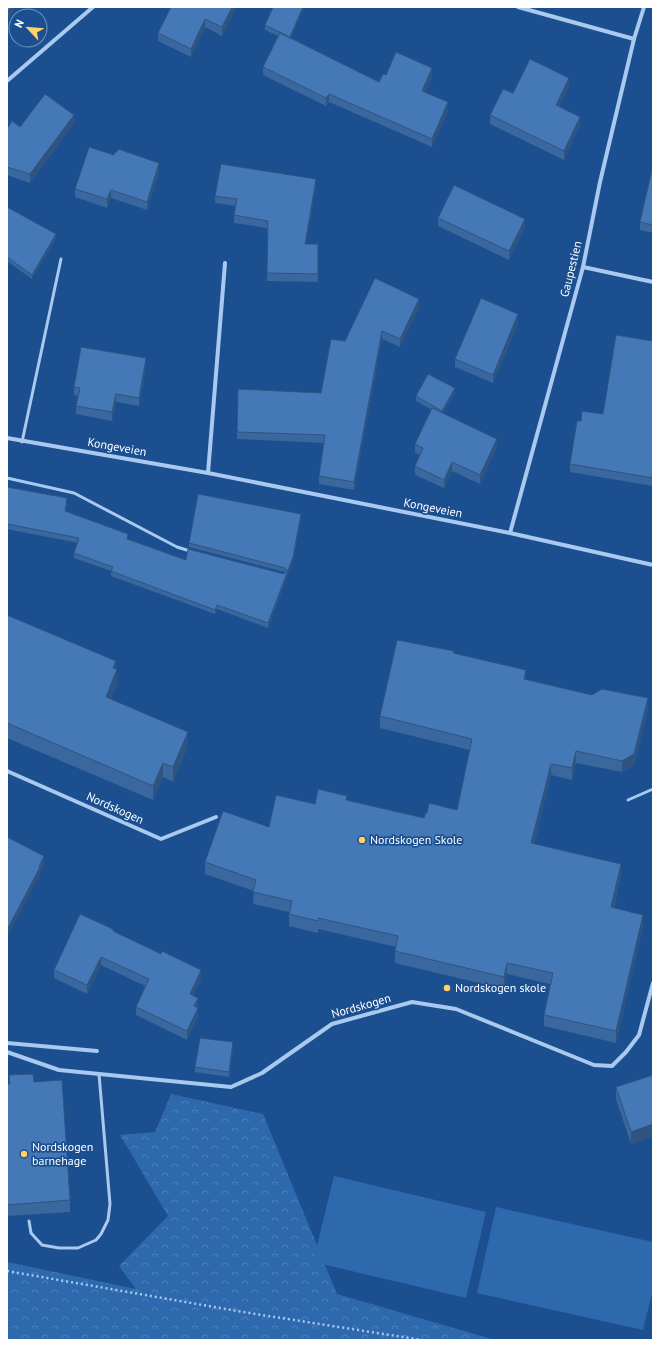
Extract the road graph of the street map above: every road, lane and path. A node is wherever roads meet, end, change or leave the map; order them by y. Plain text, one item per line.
1 (93, 7) edge
2 (518, 7) edge
3 (644, 7) edge
4 (634, 39) junction
5 (7, 81) edge
6 (61, 259) dead end
7 (225, 264) dead end
8 (583, 267) junction
9 (653, 282) edge
10 (7, 438) edge
11 (22, 442) junction
12 (208, 473) junction
13 (7, 478) edge
14 (510, 533) junction
15 (192, 551) edge
16 (653, 565) edge
17 (7, 771) edge
18 (653, 789) edge
19 (628, 800) dead end
20 (216, 817) dead end
21 (653, 983) edge
22 (7, 1043) edge
23 (97, 1051) dead end
24 (7, 1052) edge
25 (99, 1074) junction
26 (29, 1221) edge
27 (7, 1271) edge
28 (422, 1340) edge

1 - 5 street
2 - 4 street
3 - 4 street, Gaupestien
4 - 8 street, Gaupestien
6 - 11 lane
7 - 12 street
8 - 9 street
8 - 14 street, Gaupestien
10 - 11 street, Kongeveien
11 - 12 street, Kongeveien
12 - 14 street, Kongeveien
13 - 15 lane
14 - 16 street, Kongeveien
17 - 20 street, Nordskogen
18 - 19 lane
21 - 25 street, Nordskogen
22 - 23 street
24 - 25 street, Nordskogen
25 - 26 lane
27 - 28 path

